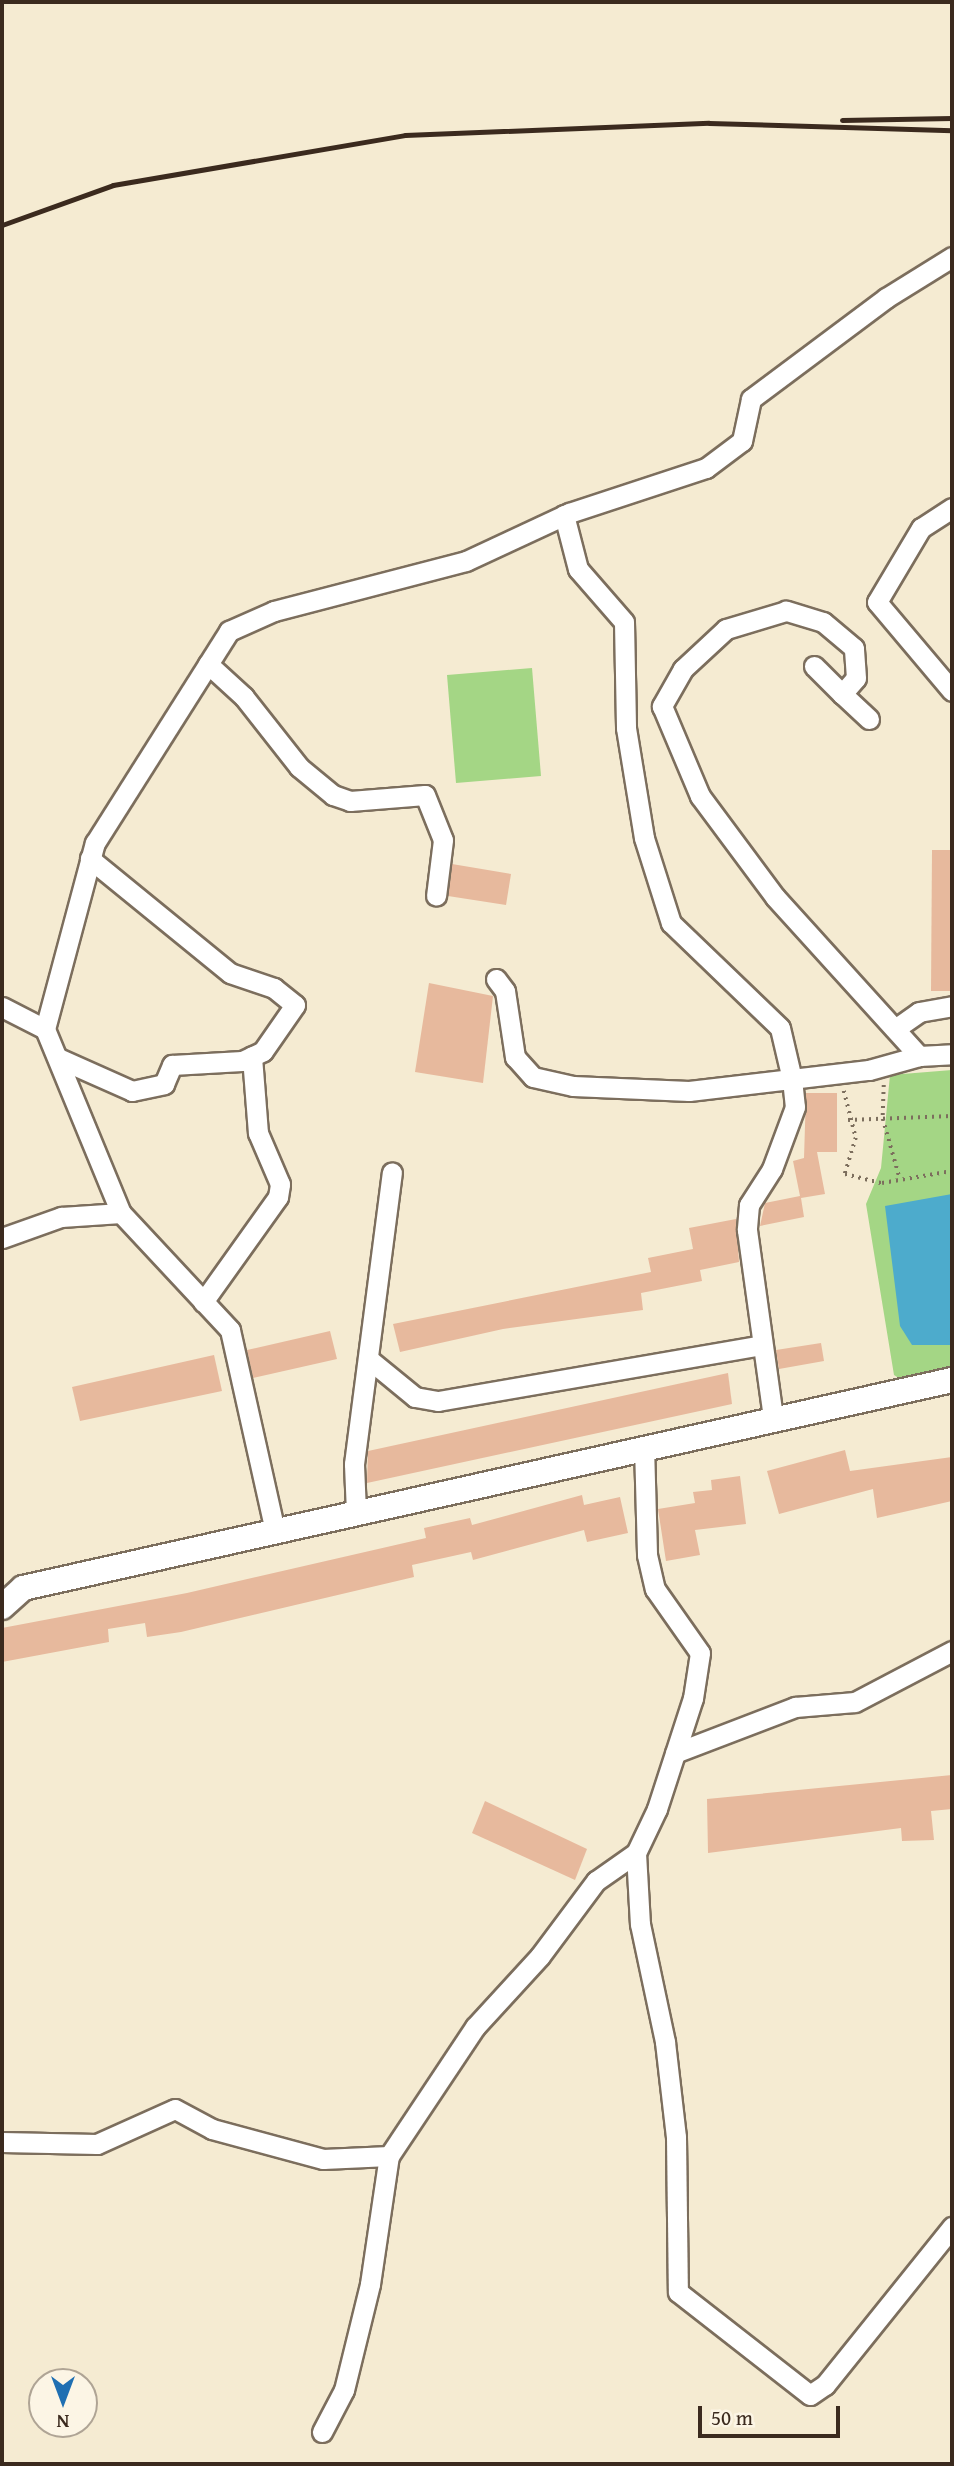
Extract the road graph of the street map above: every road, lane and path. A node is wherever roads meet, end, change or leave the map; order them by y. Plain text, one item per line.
1 (952, 257) edge
2 (952, 508) edge
3 (564, 515) junction
4 (208, 664) junction
5 (814, 666) dead end
6 (952, 691) edge
7 (842, 694) junction
8 (869, 719) dead end
9 (90, 859) junction
10 (436, 896) dead end
11 (496, 979) dead end
12 (952, 1006) edge
13 (2, 1007) edge
14 (45, 1029) junction
15 (895, 1029) junction
16 (952, 1054) edge
17 (252, 1056) junction
18 (919, 1056) junction
19 (58, 1058) junction
20 (877, 1068) junction
21 (792, 1079) junction
22 (952, 1116) edge
23 (883, 1119) junction
24 (848, 1120) junction
25 (952, 1171) edge
26 (392, 1172) dead end
27 (900, 1180) junction
28 (121, 1213) junction
29 (2, 1238) edge
30 (203, 1302) junction
31 (762, 1345) junction
32 (371, 1360) junction
33 (952, 1380) edge
34 (773, 1417) junction
35 (644, 1446) junction
36 (356, 1512) junction
37 (275, 1531) junction
38 (2, 1607) edge
39 (952, 1651) edge
40 (675, 1753) junction
41 (636, 1853) junction
42 (2, 2143) edge
43 (389, 2156) junction
44 (952, 2227) edge
45 (322, 2432) dead end

1 - 3 street
2 - 6 street
3 - 4 street
3 - 21 street
4 - 9 street
4 - 10 street
5 - 7 street
7 - 8 street
7 - 15 street
9 - 14 street
9 - 17 street
11 - 21 street
12 - 15 street
13 - 14 street
14 - 19 street
15 - 18 street
16 - 18 street
17 - 19 street
17 - 30 street
18 - 20 street
19 - 28 street
20 - 21 street
20 - 23 path
20 - 24 path
21 - 31 street
22 - 23 path
23 - 24 path
23 - 27 path
24 - 27 path
25 - 27 path
26 - 32 street
28 - 29 street
28 - 30 street
30 - 37 street
31 - 32 street
31 - 34 street
32 - 36 street
33 - 34 street
34 - 35 street
35 - 36 street
35 - 40 street
36 - 37 street
37 - 38 street
39 - 40 street
40 - 41 street
41 - 43 street
41 - 44 street
42 - 43 street
43 - 45 street

